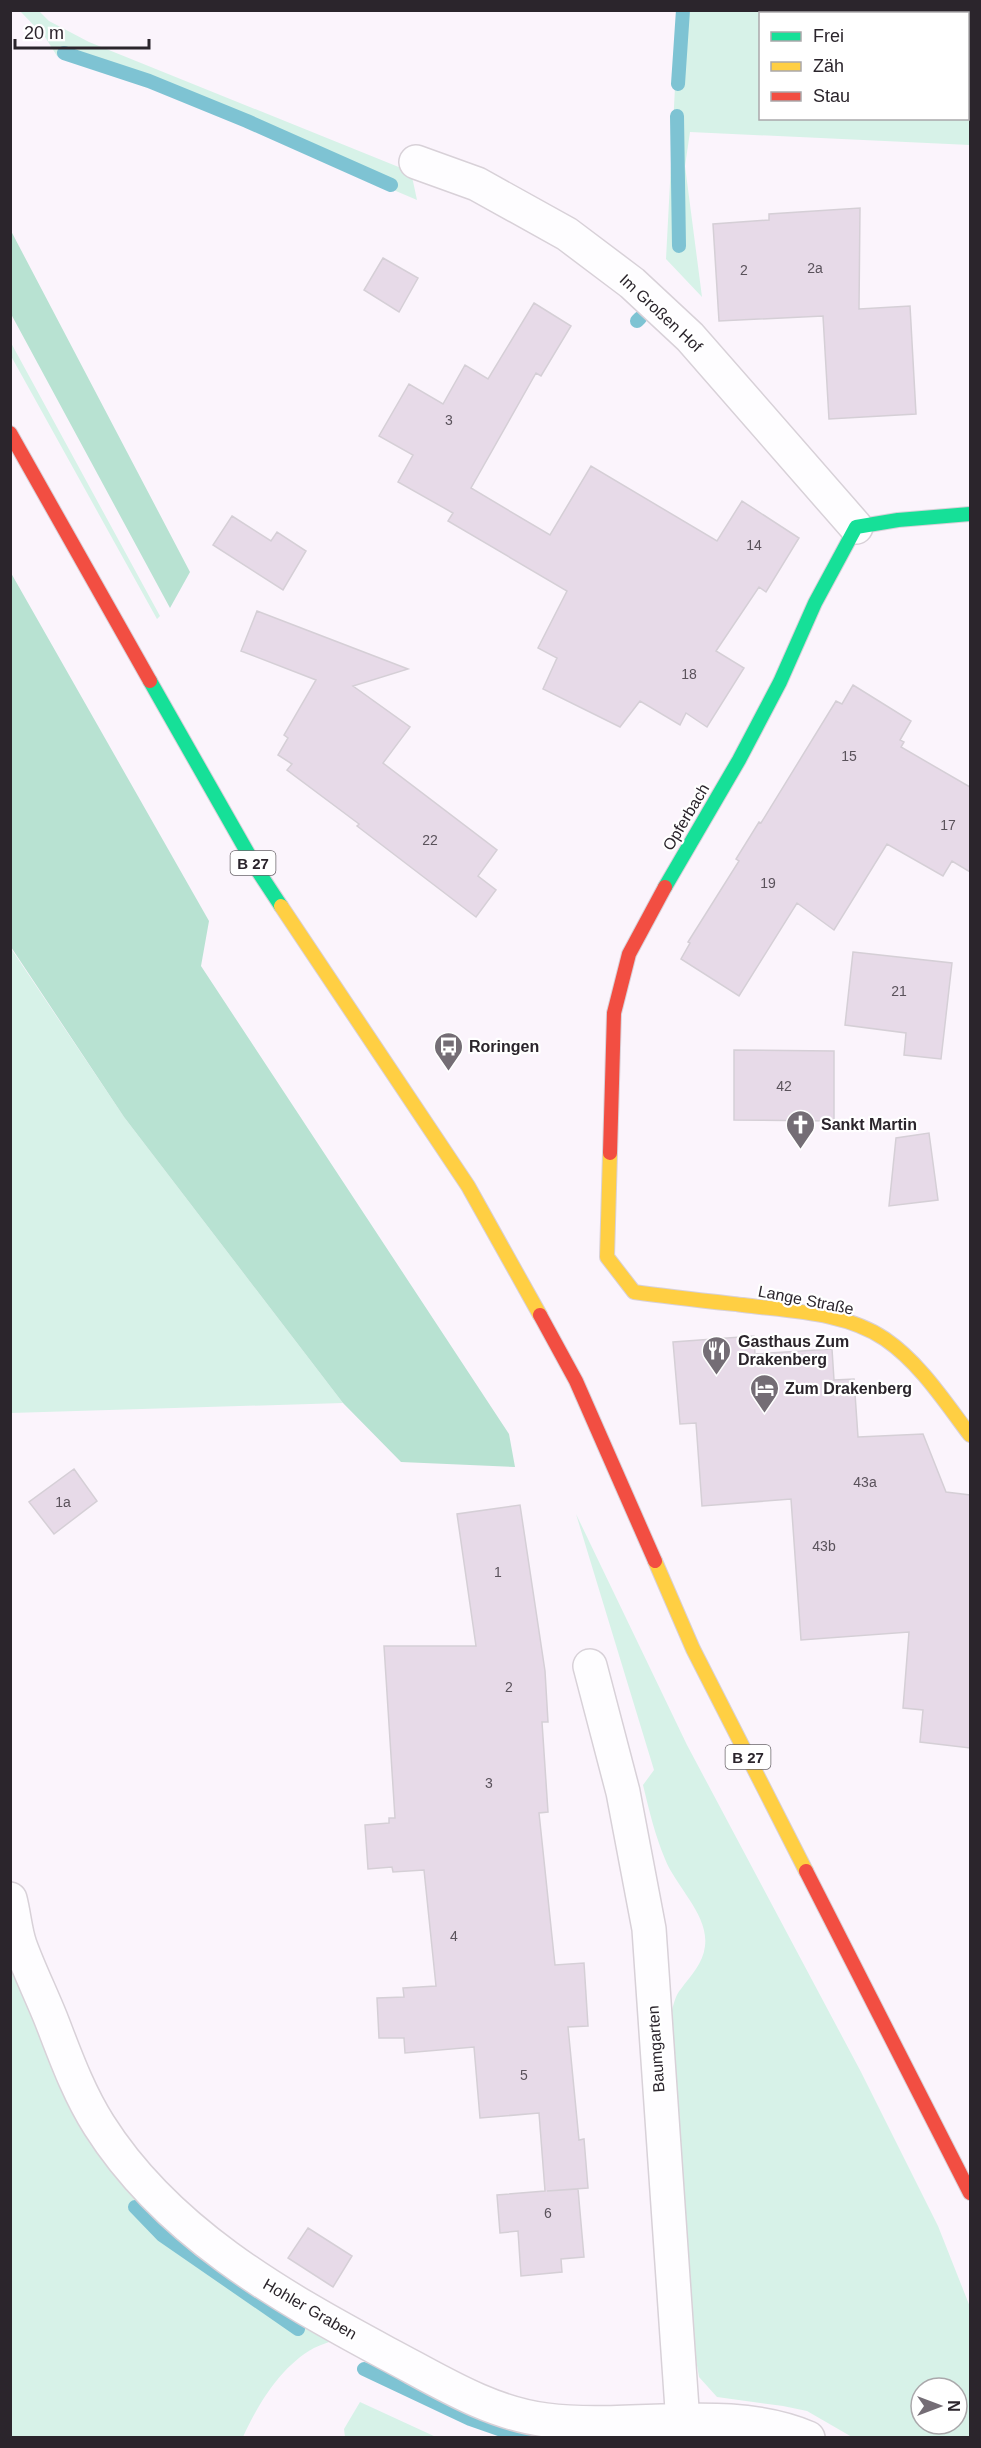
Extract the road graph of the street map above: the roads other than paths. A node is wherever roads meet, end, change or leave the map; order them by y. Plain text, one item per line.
1 (416, 162) dead end
2 (10, 433) edge
3 (970, 514) edge
4 (856, 527) junction
5 (607, 1257) joint
6 (970, 1435) edge
7 (590, 1666) dead end
8 (10, 1899) edge
9 (970, 2193) edge
10 (684, 2429) edge
11 (808, 2438) edge

1 - 4 street, Im Großen Hof
2 - 9 main road, B 27
3 - 4 main road
4 - 5 main road, Opferbach
5 - 6 main road, Lange Straße
7 - 10 street, Baumgarten
8 - 10 street, Hohler Graben
10 - 11 street, Hohler Graben

